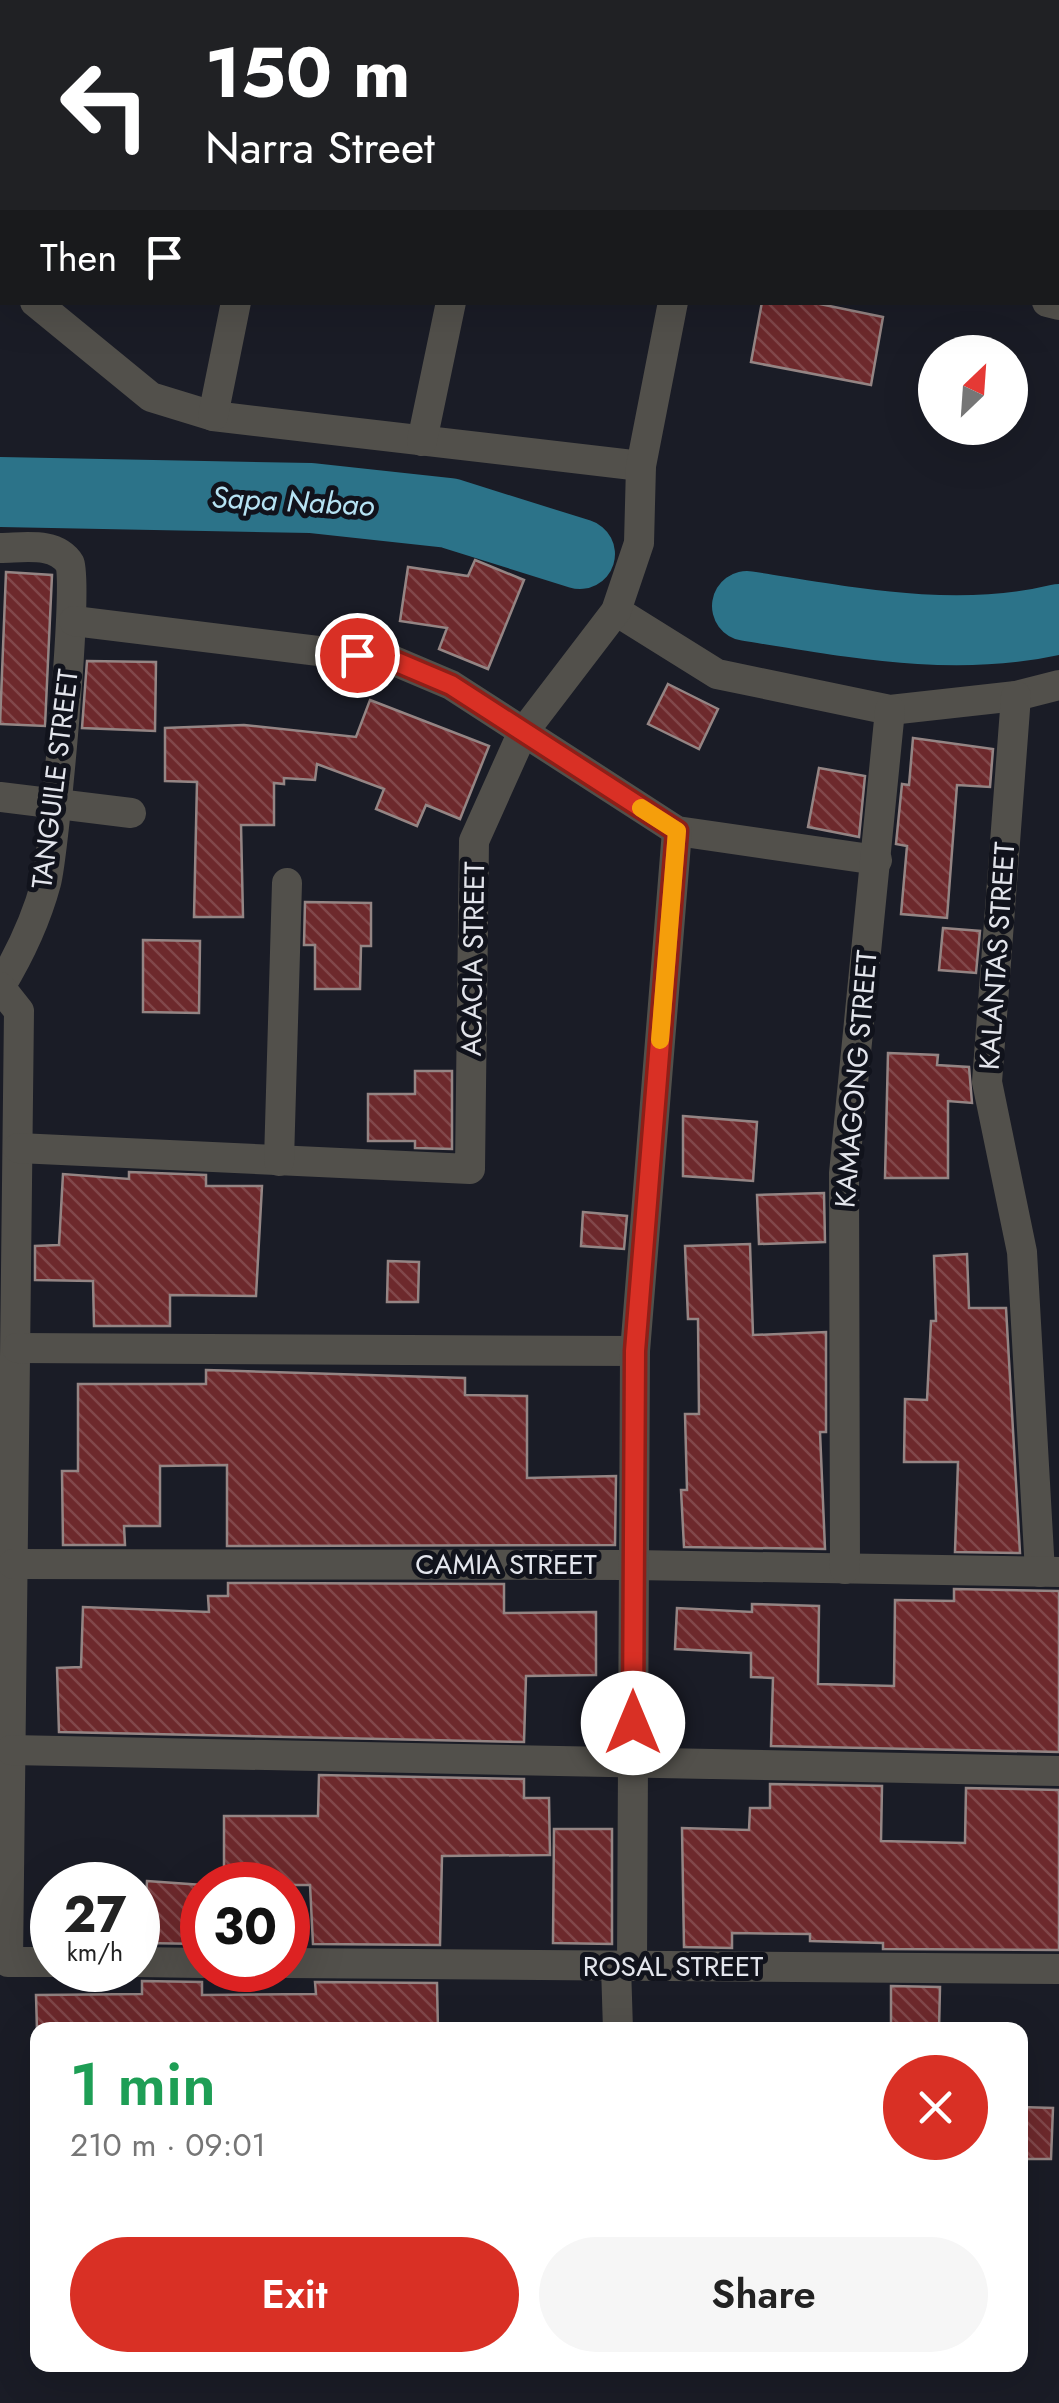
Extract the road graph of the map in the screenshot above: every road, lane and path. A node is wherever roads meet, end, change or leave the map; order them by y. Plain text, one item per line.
1 (39, 305) edge
2 (235, 305) edge
3 (449, 305) edge
4 (673, 305) edge
5 (213, 416) junction
6 (422, 440) junction
7 (642, 466) junction
8 (0, 548) edge
9 (616, 611) junction
10 (74, 621) junction
11 (1059, 685) edge
12 (1016, 696) junction
13 (890, 710) junction
14 (522, 734) junction
15 (0, 798) edge
16 (53, 804) junction
17 (131, 813) dead end
18 (677, 831) junction
19 (877, 860) junction
20 (287, 882) dead end
21 (0, 987) edge
22 (18, 1148) junction
23 (279, 1161) junction
24 (17, 1348) junction
25 (635, 1351) junction
26 (7, 1467) edge
27 (13, 1564) junction
28 (634, 1564) junction
29 (845, 1568) junction
30 (1049, 1572) edge
31 (11, 1750) junction
32 (633, 1762) junction
33 (1059, 1771) edge
34 (30, 1962) edge
35 (310, 1964) edge
36 (624, 1966) junction
37 (1059, 1969) edge
38 (619, 2022) edge

1 - 5 street
2 - 5 street
3 - 6 street
4 - 7 street, ACACIA STREET
5 - 6 street
6 - 7 street
7 - 9 street, ACACIA STREET
8 - 10 street, TANGUILE STREET
9 - 13 street
9 - 14 street, ACACIA STREET
10 - 14 street
10 - 16 street, TANGUILE STREET
11 - 12 street
12 - 13 street
12 - 30 street, KALANTAS STREET
13 - 19 street, KAMAGONG STREET
14 - 18 street
14 - 23 street, ACACIA STREET
15 - 16 street
16 - 17 street
16 - 21 street, TANGUILE STREET
18 - 19 street
18 - 25 street
19 - 29 street, KAMAGONG STREET
20 - 23 street
21 - 22 street
22 - 23 street
22 - 24 street
24 - 25 street
24 - 26 street
25 - 28 street
26 - 27 street
27 - 28 street, CAMIA STREET
27 - 31 street
28 - 29 street, CAMIA STREET
28 - 32 street
29 - 30 street, CAMIA STREET
31 - 32 street
31 - 34 street
32 - 33 street
32 - 36 street
35 - 36 street, ROSAL STREET
36 - 37 street, ROSAL STREET
36 - 38 street

